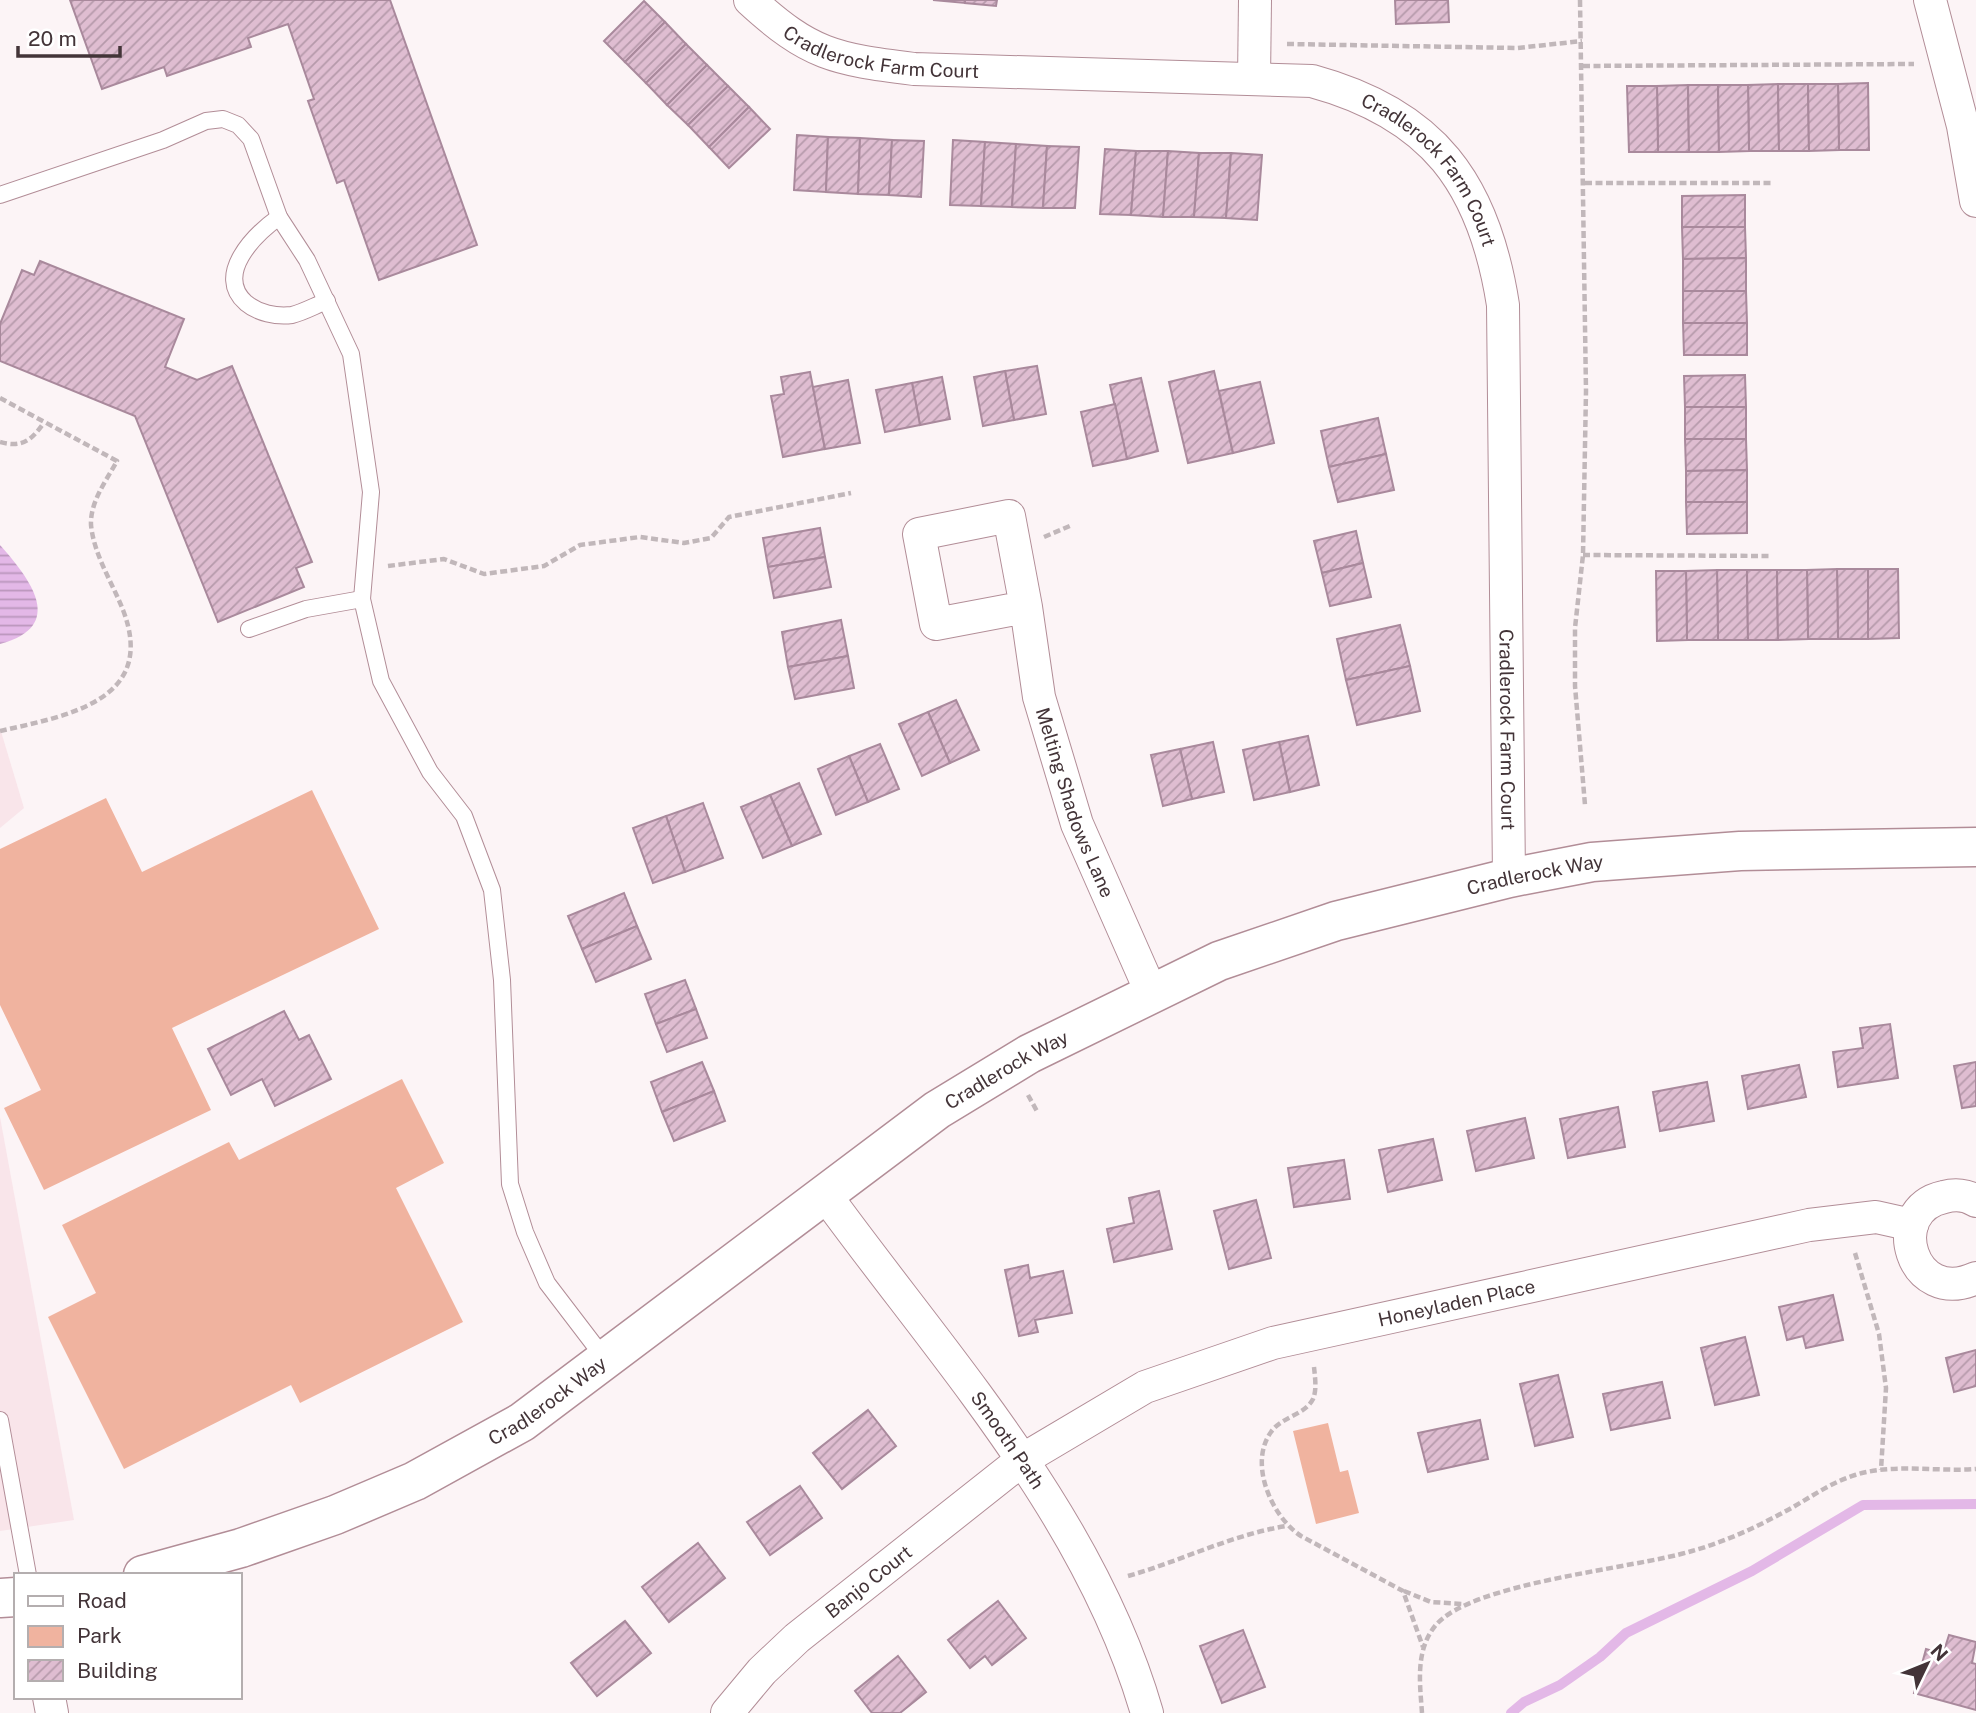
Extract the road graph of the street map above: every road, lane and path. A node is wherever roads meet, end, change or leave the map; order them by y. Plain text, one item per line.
1 (750, 0) edge
2 (1255, 0) edge
3 (1580, 0) edge
4 (1930, 0) edge
5 (1582, 41) junction
6 (1255, 46) junction
7 (1947, 64) junction
8 (1583, 66) junction
9 (1254, 79) junction
10 (1585, 183) junction
11 (1771, 183) dead end
12 (0, 195) edge
13 (1976, 201) edge
14 (279, 217) junction
15 (327, 301) junction
16 (0, 398) edge
17 (43, 424) junction
18 (0, 442) edge
19 (852, 493) dead end
20 (1583, 555) junction
21 (1771, 556) dead end
22 (365, 568) junction
23 (362, 599) junction
24 (1026, 607) dead end
25 (249, 629) dead end
26 (0, 731) edge
27 (1585, 805) dead end
28 (1976, 847) edge
29 (1508, 878) junction
30 (1151, 992) junction
31 (824, 1193) junction
32 (1976, 1201) edge
33 (1845, 1218) junction
34 (1912, 1225) junction
35 (1976, 1278) edge
36 (1312, 1335) junction
37 (606, 1361) junction
38 (0, 1420) edge
39 (1022, 1460) junction
40 (1881, 1469) junction
41 (1976, 1469) edge
42 (1286, 1526) junction
43 (29, 1573) edge
44 (150, 1573) edge
45 (1097, 1585) junction
46 (1403, 1591) junction
47 (1463, 1605) junction
48 (1423, 1647) junction
49 (727, 1713) edge
50 (1147, 1713) edge
51 (1422, 1713) edge

1 - 9 street, Cradlerock Farm Court
2 - 6 street
3 - 5 path
4 - 7 street
5 - 6 path
5 - 8 path
6 - 9 street
7 - 8 path
7 - 13 street
8 - 10 path
9 - 29 street, Cradlerock Farm Court
10 - 11 path
10 - 20 path
12 - 14 lane
14 - 15 lane
14 - 15 lane
15 - 22 lane
16 - 17 path
17 - 18 path
17 - 26 path
19 - 22 path
20 - 21 path
20 - 27 path
22 - 23 lane
23 - 25 lane
23 - 37 lane
24 - 30 street, Melting Shadows Lane
28 - 29 street, Cradlerock Way
29 - 30 street, Cradlerock Way
30 - 31 street, Cradlerock Way
31 - 37 street, Cradlerock Way
31 - 39 street, Smooth Path
32 - 34 street
33 - 34 street, Honeyladen Place
33 - 36 street, Honeyladen Place
33 - 40 path
34 - 35 street
36 - 39 street, Honeyladen Place
36 - 42 path
37 - 44 street, Cradlerock Way
38 - 43 lane
39 - 45 street, Smooth Path
39 - 49 street, Banjo Court
40 - 41 path
40 - 47 path
42 - 45 path
42 - 46 path
45 - 50 street, Smooth Path
46 - 47 path
46 - 48 path
47 - 48 path
48 - 51 path

